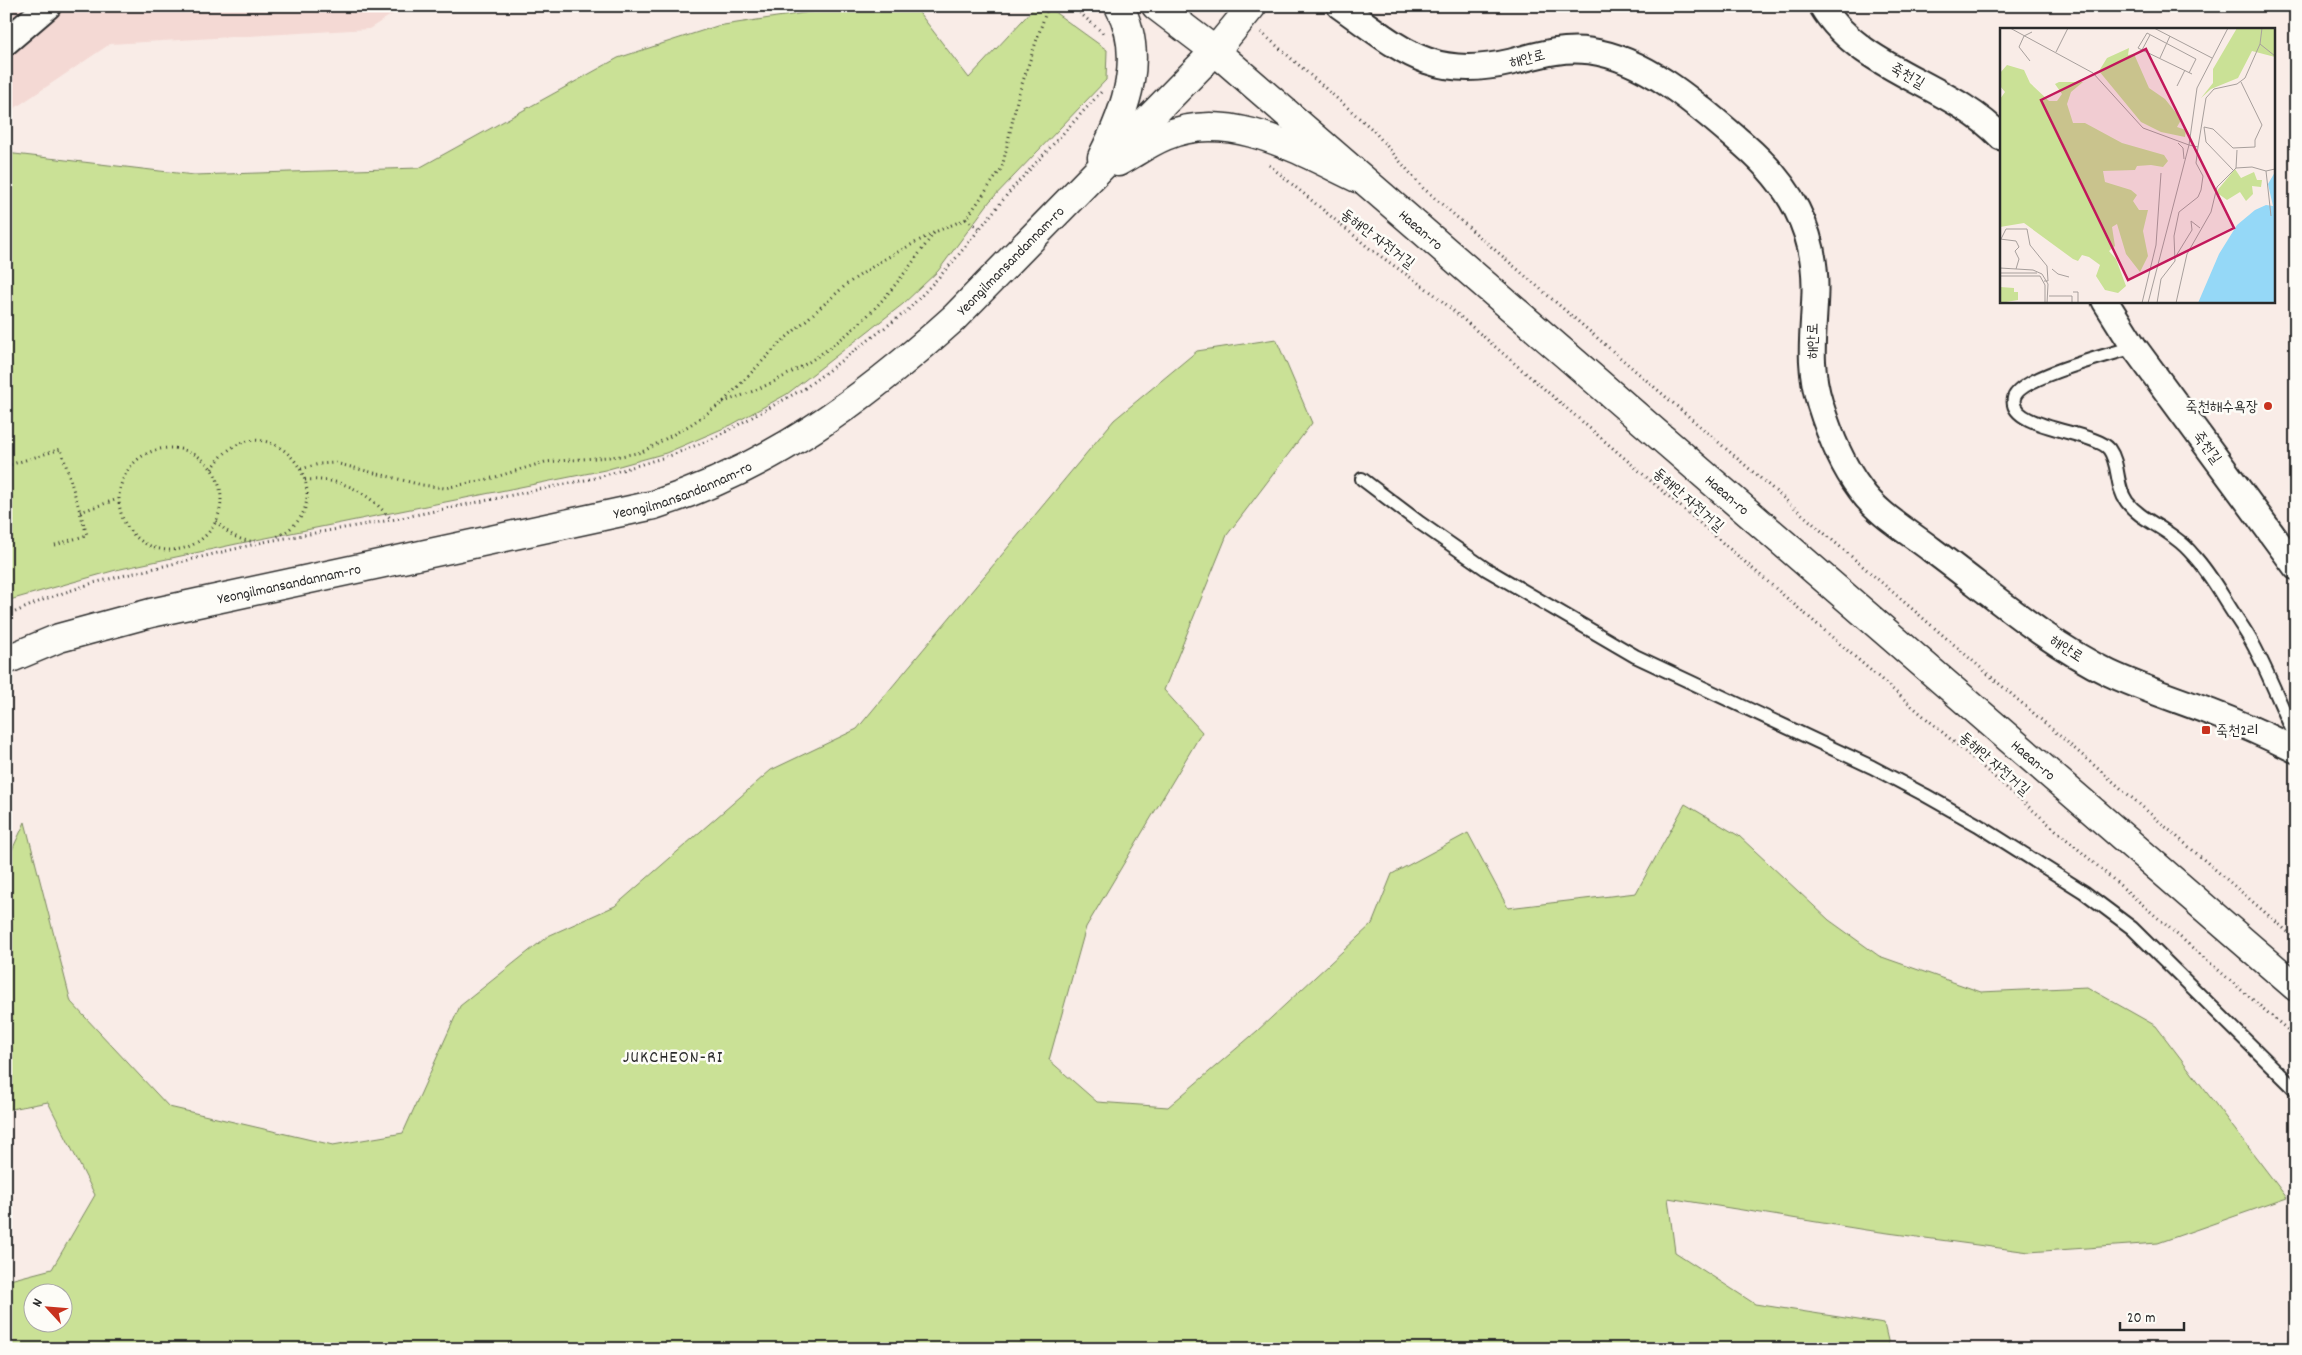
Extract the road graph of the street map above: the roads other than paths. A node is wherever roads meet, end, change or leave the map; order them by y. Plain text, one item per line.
1 (48, 6) edge
2 (1119, 6) edge
3 (1156, 6) edge
4 (1340, 6) edge
5 (1822, 6) edge
6 (1247, 11) edge
7 (6, 42) edge
8 (1215, 51) junction
9 (2000, 136) edge
10 (1090, 178) junction
11 (1371, 185) junction
12 (2107, 302) edge
13 (2134, 347) junction
14 (1362, 479) dead end
15 (2296, 567) edge
16 (6, 660) edge
17 (2296, 738) edge
18 (2296, 750) edge
19 (2296, 987) edge
20 (2296, 1090) edge

1 - 7 street
2 - 10 street
3 - 8 street, Haean-ro
4 - 18 street, 해안로
5 - 9 street, 죽천길
6 - 8 street, Yeongilmansandannam-ro
8 - 10 street, Yeongilmansandannam-ro
8 - 11 street, Haean-ro
10 - 11 street
10 - 16 street, Yeongilmansandannam-ro
11 - 19 street, Haean-ro
12 - 13 street, 죽천길
13 - 15 street, 죽천길
13 - 17 lane
14 - 20 lane

